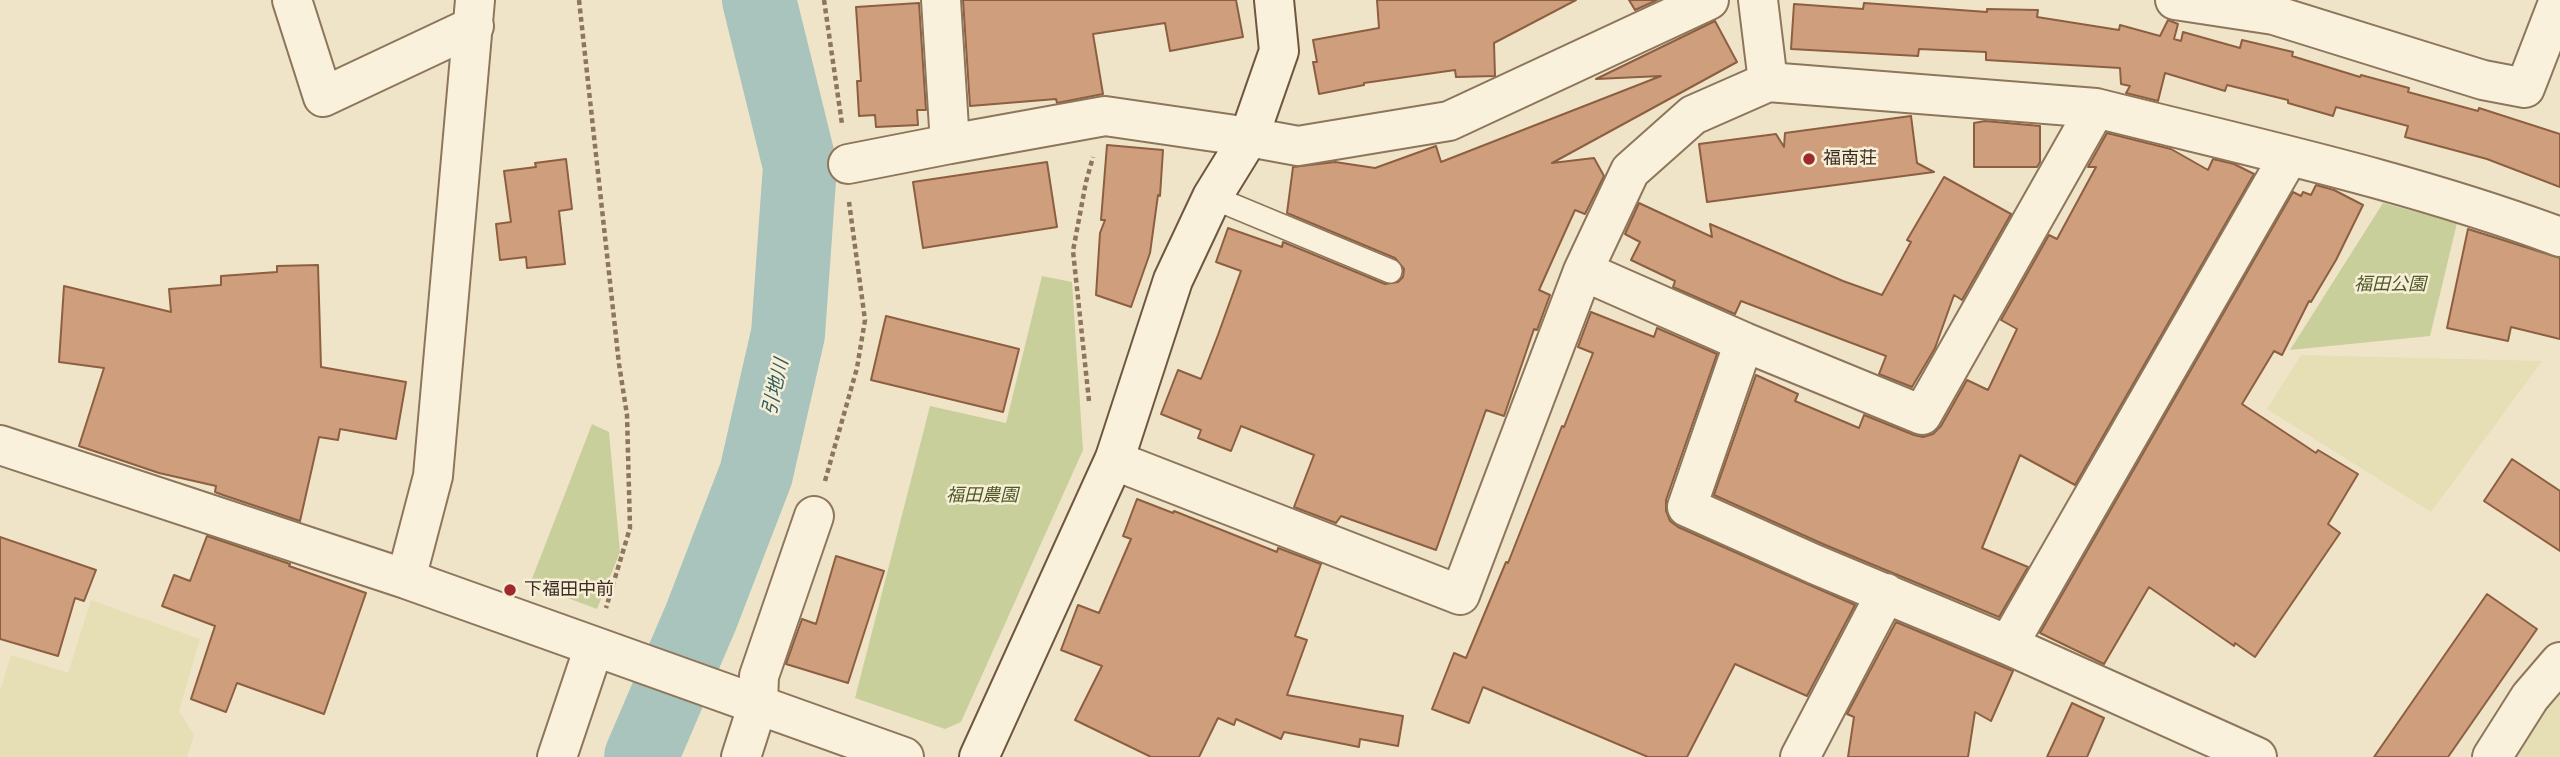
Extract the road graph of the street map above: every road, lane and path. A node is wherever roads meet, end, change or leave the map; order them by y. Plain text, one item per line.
1 (292, 0) edge
2 (579, 0) edge
3 (824, 0) edge
4 (941, 0) edge
5 (1275, 0) edge
6 (1709, 0) edge
7 (1758, 0) edge
8 (2175, 0) edge
9 (2559, 0) edge
10 (2277, 7) edge
11 (475, 13) edge
12 (1768, 82) junction
13 (2096, 108) junction
14 (1105, 116) junction
15 (1249, 136) junction
16 (950, 144) junction
17 (2289, 156) junction
18 (848, 163) junction
19 (1212, 197) junction
20 (2560, 237) edge
21 (1390, 271) dead end
22 (1583, 271) junction
23 (1744, 342) junction
24 (1091, 414) dead end
25 (0, 445) edge
26 (1115, 458) junction
27 (814, 516) joint
28 (406, 579) junction
29 (1886, 593) junction
30 (604, 612) dead end
31 (2008, 645) junction
32 (603, 650) junction
33 (2560, 662) edge
34 (741, 697) junction
35 (2248, 755) edge
36 (557, 757) edge
37 (741, 757) edge
38 (904, 757) edge
39 (979, 757) edge
40 (1800, 757) edge
41 (2492, 757) edge

1 - 11 street
2 - 30 path
3 - 18 path
4 - 16 street
5 - 15 street
6 - 15 street
7 - 12 street
8 - 10 street
9 - 10 street
11 - 28 street
12 - 13 street
12 - 22 street
13 - 17 street
13 - 23 street
14 - 15 street
14 - 16 street
14 - 24 path
15 - 19 street
16 - 18 street
17 - 20 street
17 - 31 street
18 - 27 path
19 - 21 lane
19 - 26 street
22 - 23 street
22 - 26 street
23 - 29 street
25 - 28 street
26 - 39 street
27 - 34 street
28 - 32 street
29 - 31 street
29 - 40 street
31 - 35 street
32 - 34 street
32 - 36 street
33 - 41 street
34 - 37 street
34 - 38 street

